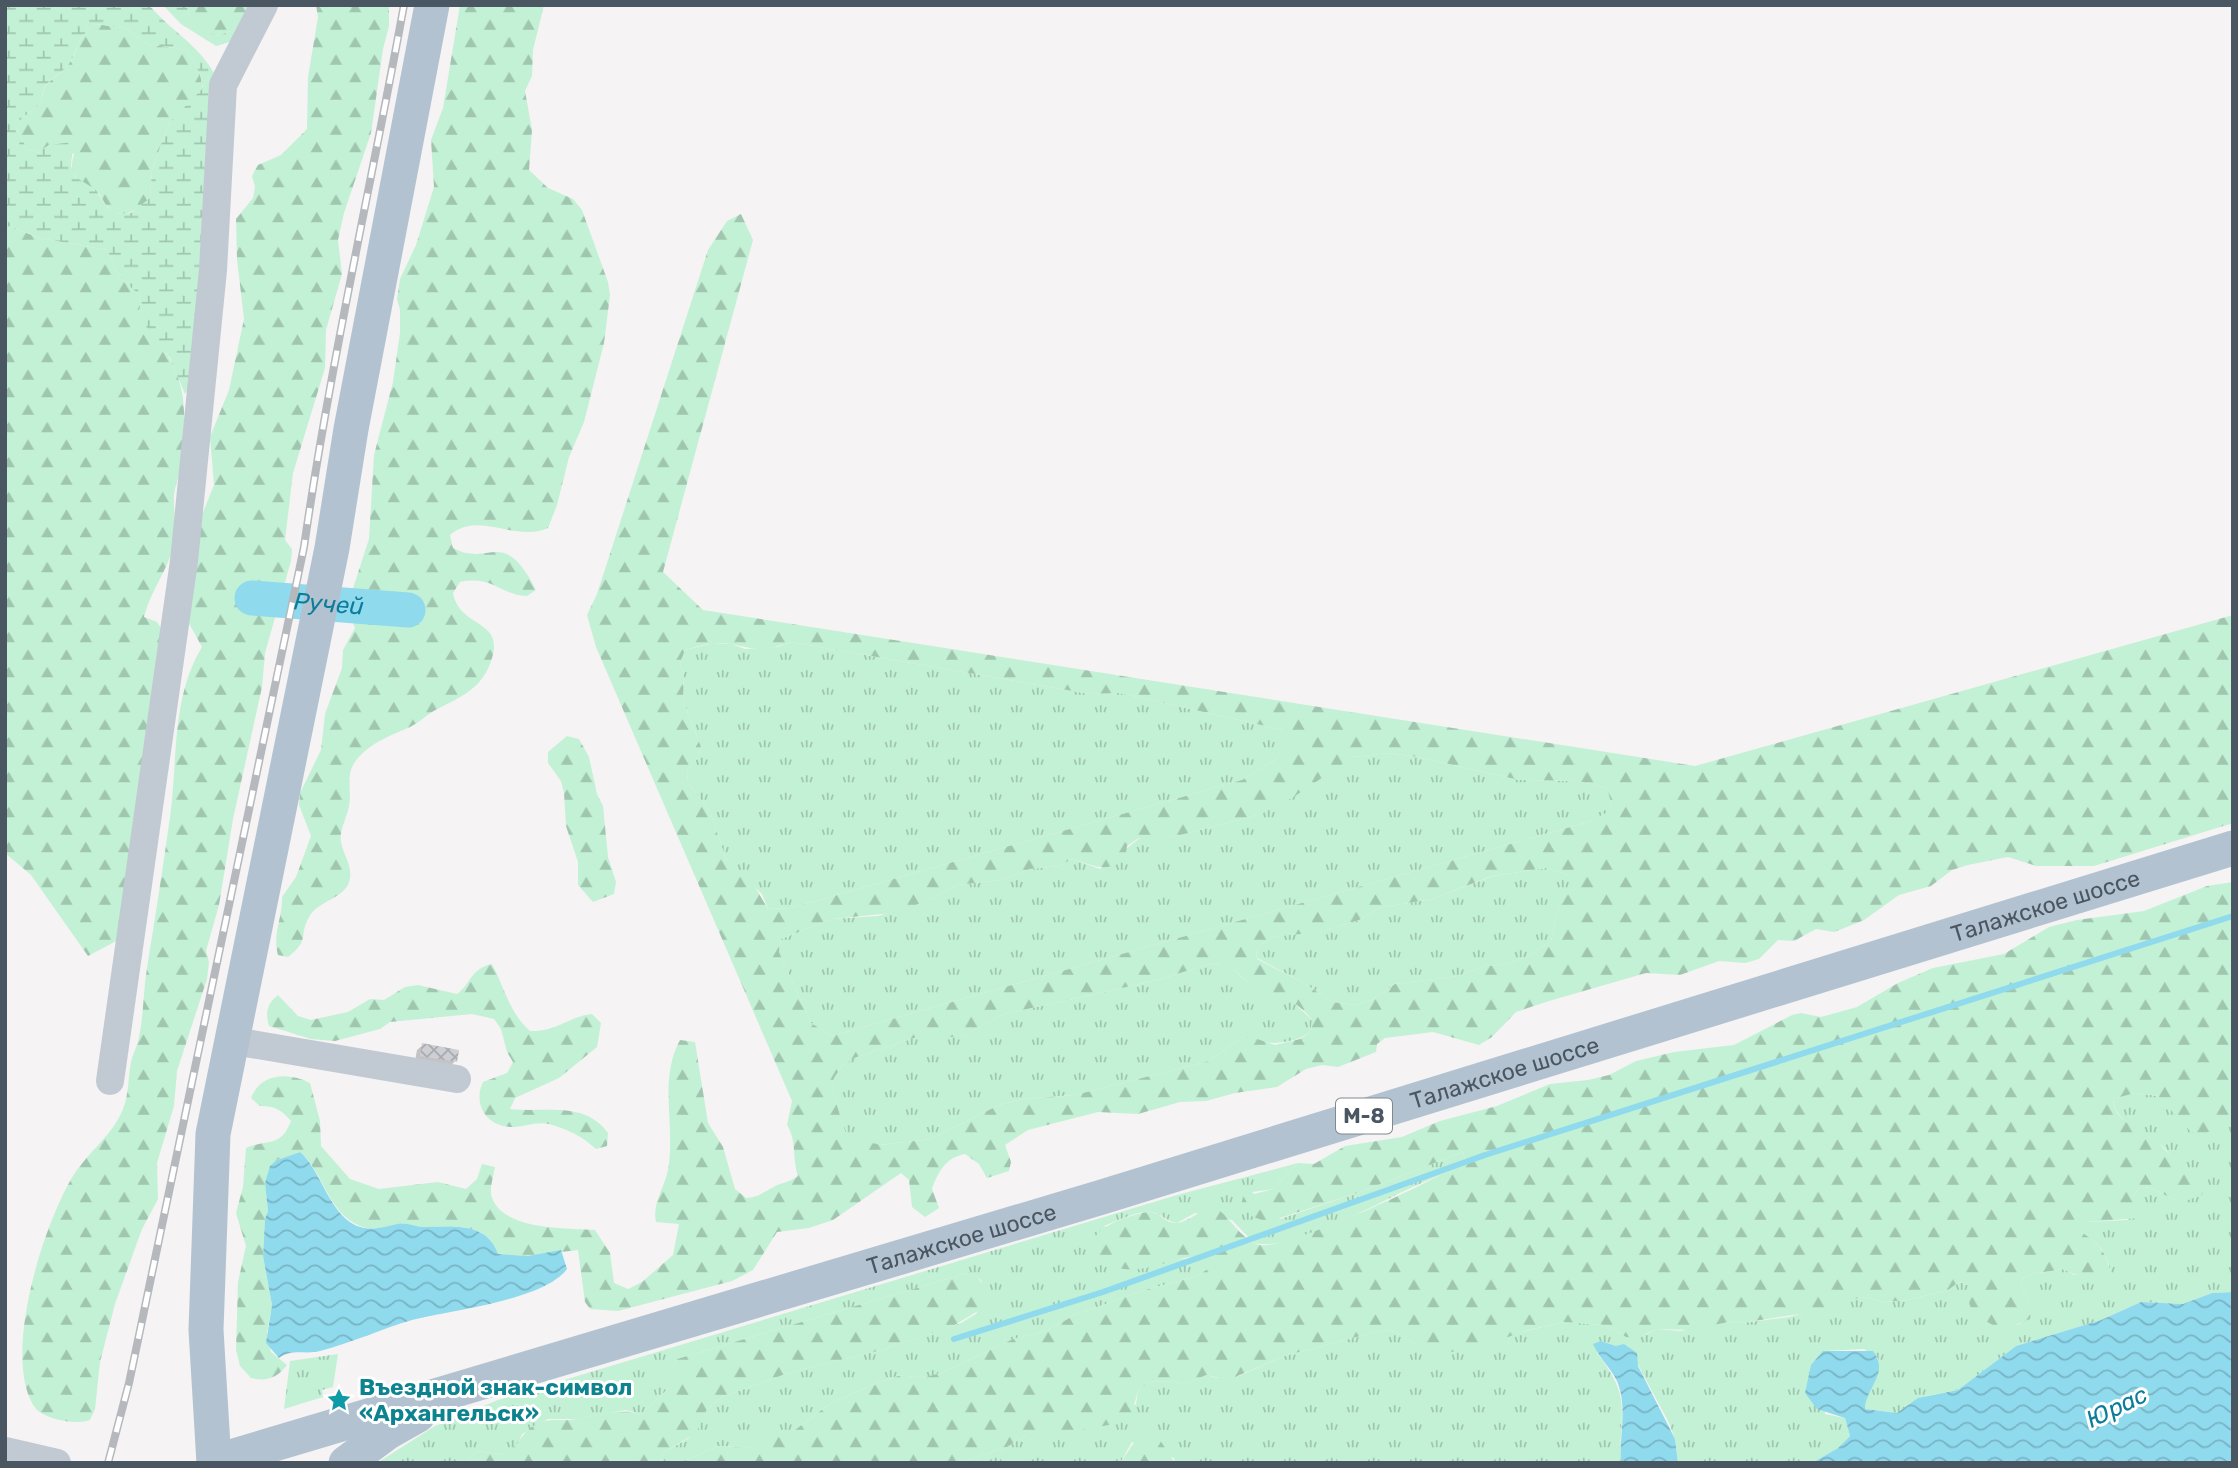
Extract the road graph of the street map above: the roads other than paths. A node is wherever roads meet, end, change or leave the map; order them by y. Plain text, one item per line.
1 (264, 5) edge
2 (432, 5) edge
3 (2233, 848) edge
4 (234, 1041) junction
5 (457, 1079) dead end
6 (110, 1081) dead end
7 (494, 1380) junction
8 (5, 1451) edge
9 (57, 1463) edge
10 (212, 1463) edge
11 (346, 1463) edge

1 - 6 street
2 - 4 main road
3 - 7 main road, Талажское шоссе / М-8
4 - 5 street
4 - 10 main road
7 - 10 main road, Талажское шоссе / М-8
7 - 11 main road, Талажское шоссе / М-8
8 - 9 street

